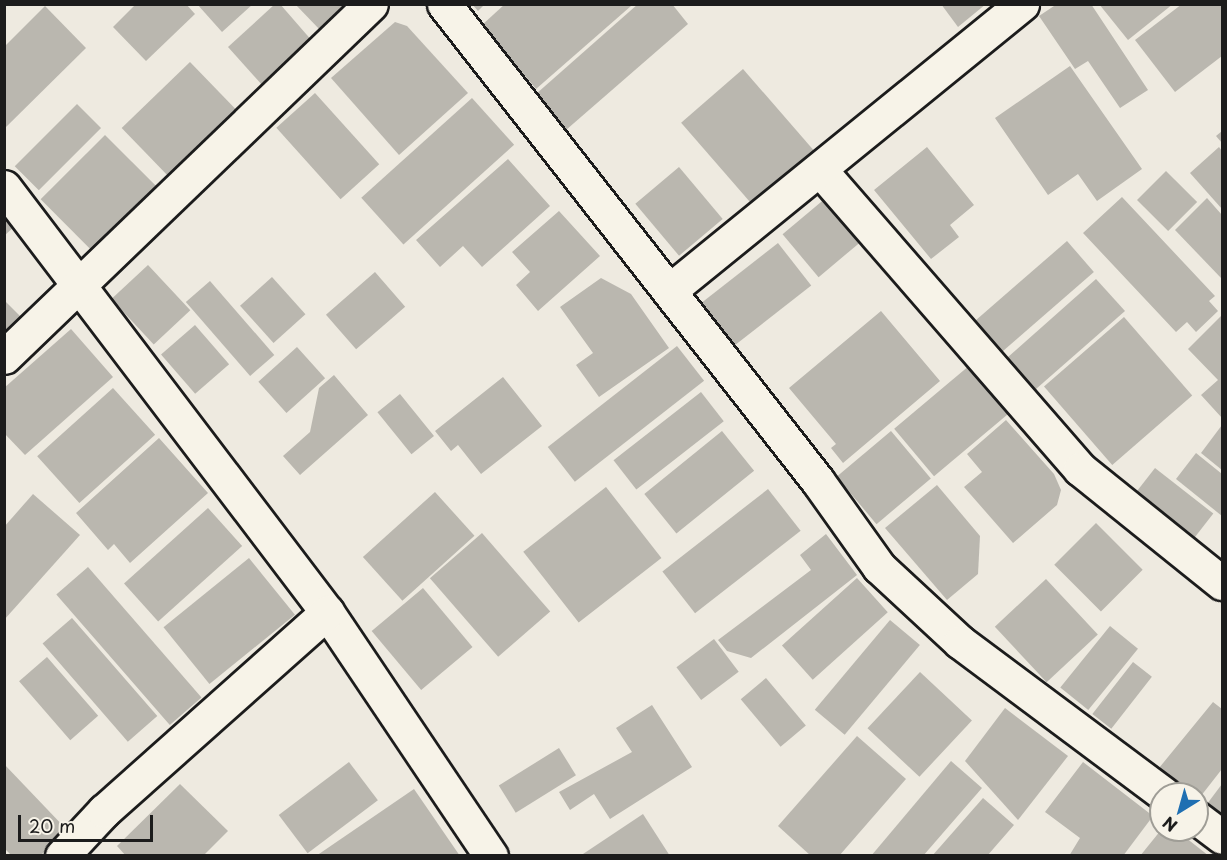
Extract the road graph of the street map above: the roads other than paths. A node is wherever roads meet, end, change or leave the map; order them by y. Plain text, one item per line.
1 (371, 4) edge
2 (444, 4) edge
3 (1022, 4) edge
4 (821, 171) junction
5 (4, 188) edge
6 (78, 287) junction
7 (669, 291) junction
8 (4, 357) edge
9 (1222, 583) edge
10 (327, 612) junction
11 (1149, 783) edge
12 (1209, 827) edge
13 (1222, 837) edge
14 (63, 855) edge
15 (491, 855) edge

1 - 6 street
2 - 7 street
3 - 4 street
4 - 7 street
4 - 9 street
5 - 6 street
6 - 8 street
6 - 10 street
7 - 11 street
10 - 14 street
10 - 15 street
12 - 13 street

